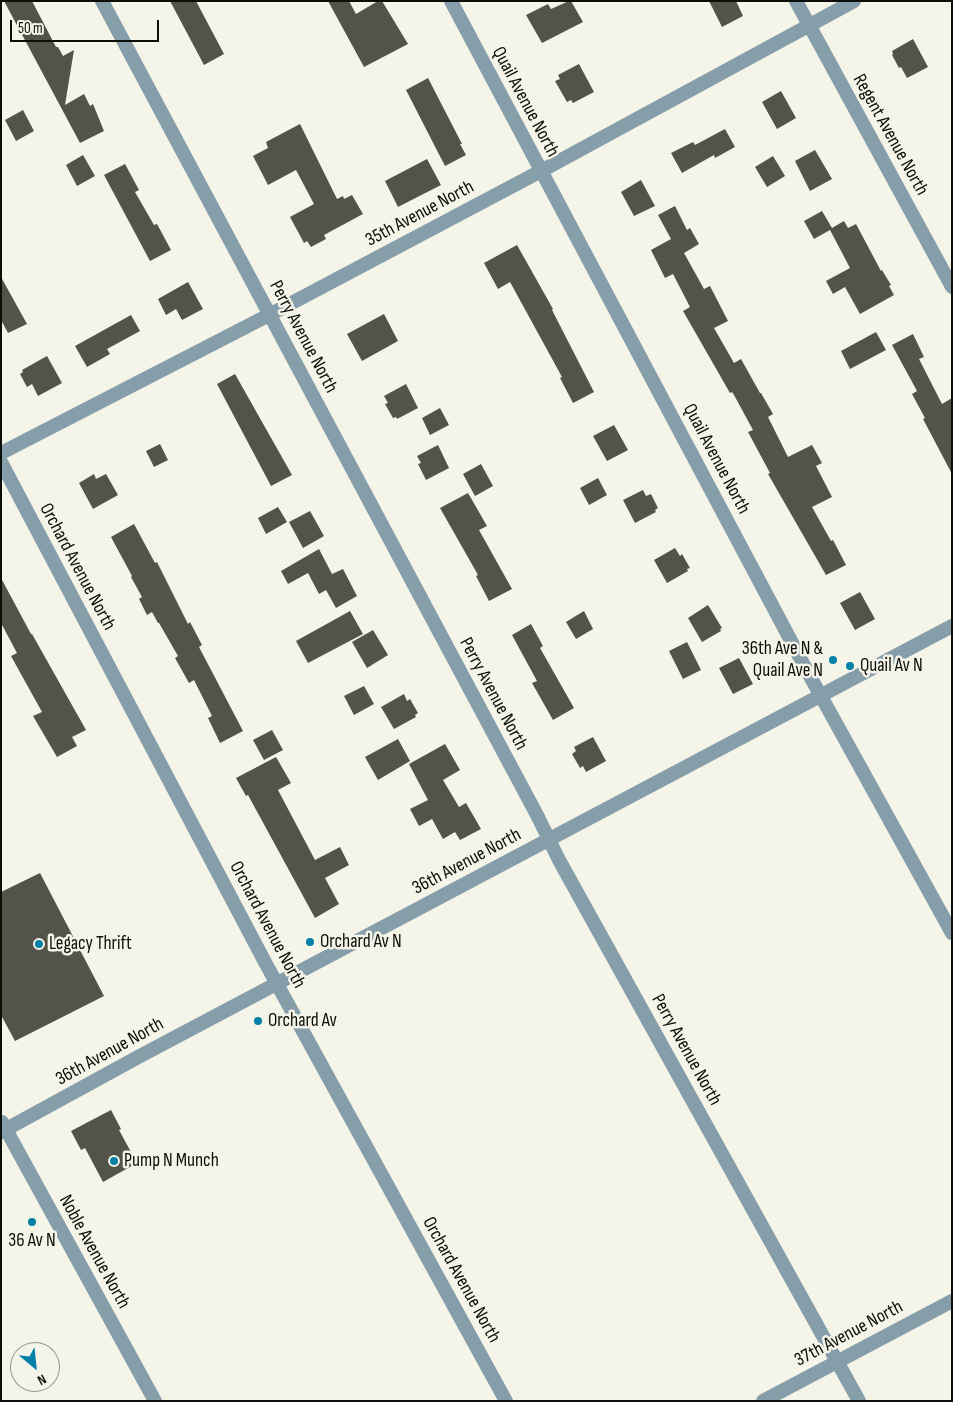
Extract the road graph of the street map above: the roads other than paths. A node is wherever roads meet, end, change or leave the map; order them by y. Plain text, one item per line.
1 (102, 1) edge
2 (451, 1) edge
3 (796, 1) edge
4 (854, 1) edge
5 (808, 25) junction
6 (541, 171) junction
7 (952, 287) edge
8 (269, 315) junction
9 (1, 453) edge
10 (1, 462) edge
11 (952, 626) edge
12 (820, 695) junction
13 (549, 839) junction
14 (952, 933) edge
15 (276, 984) junction
16 (3, 1128) edge
17 (952, 1301) edge
18 (837, 1362) junction
19 (155, 1401) edge
20 (506, 1401) edge
21 (763, 1401) edge
22 (859, 1401) edge

1 - 8 street, Perry Avenue North
2 - 6 street, Quail Avenue North
3 - 5 street, Regent Avenue North
4 - 5 street, 35th Avenue North
5 - 6 street, 35th Avenue North
5 - 7 street, Regent Avenue North
6 - 8 street, 35th Avenue North
6 - 12 street, Quail Avenue North
8 - 9 street, 35th Avenue North
8 - 13 street, Perry Avenue North
10 - 15 street, Orchard Avenue North
11 - 12 street, 36th Avenue North
12 - 13 street, 36th Avenue North
12 - 14 street, Quail Avenue North
13 - 15 street, 36th Avenue North
13 - 18 street, Perry Avenue North
15 - 16 street, 36th Avenue North
15 - 20 street, Orchard Avenue North
16 - 19 street, Noble Avenue North
17 - 18 street, 37th Avenue North
18 - 21 street, 37th Avenue North
18 - 22 street, Perry Avenue North

